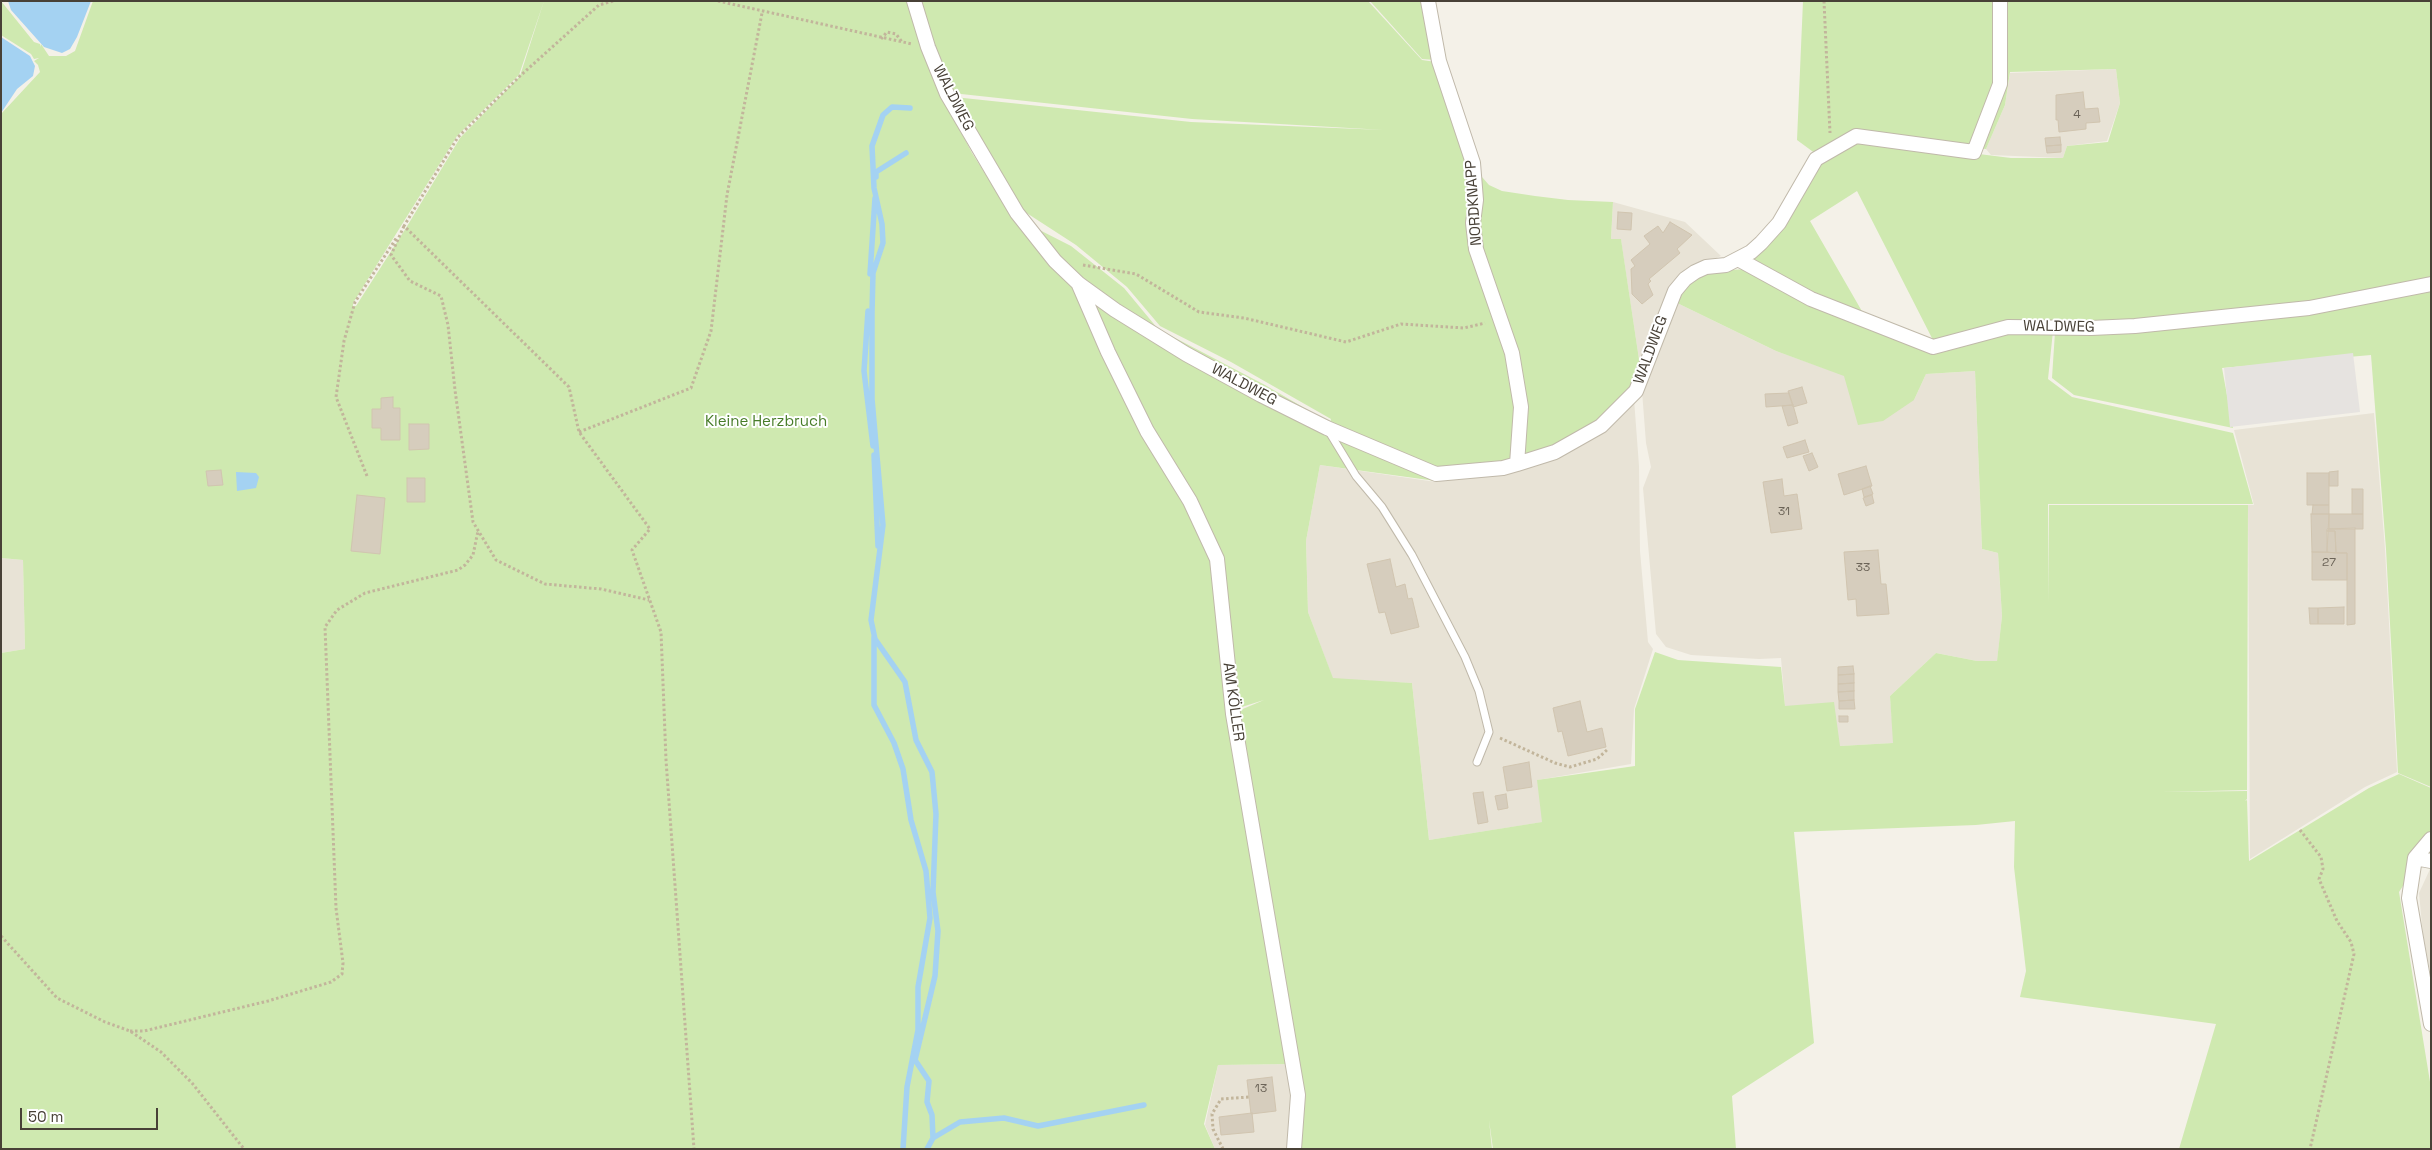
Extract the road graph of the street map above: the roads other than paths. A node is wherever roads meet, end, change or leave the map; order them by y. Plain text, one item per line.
1 (914, 1) edge
2 (1428, 1) edge
3 (2000, 1) edge
4 (1738, 259) junction
5 (1079, 284) junction
6 (2431, 284) edge
7 (1327, 428) junction
8 (1518, 464) junction
9 (1477, 762) dead end
10 (2431, 839) edge
11 (2415, 858) junction
12 (2431, 861) edge
13 (2431, 1024) edge
14 (1294, 1149) edge

1 - 5 street, WALDWEG
2 - 8 street, NORDKNAPP
3 - 4 street
4 - 6 street, WALDWEG
4 - 8 street, WALDWEG
5 - 7 street, WALDWEG
5 - 14 street, AM KÖLLER
7 - 8 street, WALDWEG
7 - 9 lane
10 - 11 street
11 - 12 street
11 - 13 street

